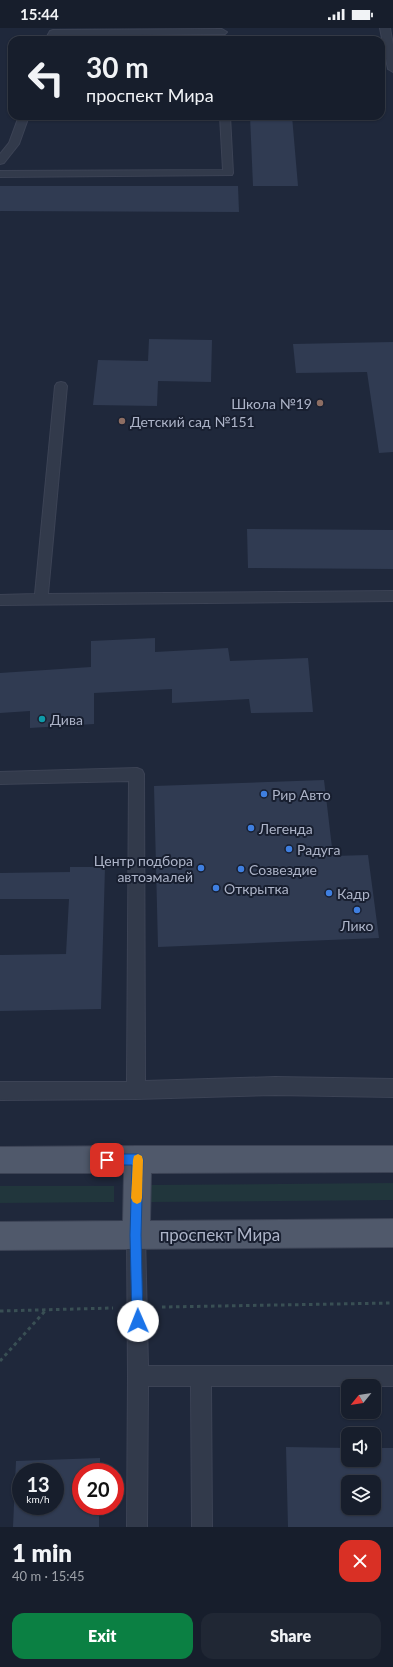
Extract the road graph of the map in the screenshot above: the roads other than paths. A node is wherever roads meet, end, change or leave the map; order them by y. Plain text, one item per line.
1 (385, 28) edge
2 (222, 33) edge
3 (52, 36) edge
4 (393, 69) edge
5 (23, 120) edge
6 (225, 120) edge
7 (0, 162) edge
8 (0, 174) edge
9 (62, 386) dead end
10 (393, 596) edge
11 (41, 599) junction
12 (0, 600) edge
13 (0, 778) edge
14 (393, 1088) edge
15 (136, 1090) junction
16 (0, 1091) edge
17 (393, 1158) edge
18 (138, 1159) junction
19 (0, 1160) edge
20 (393, 1233) edge
21 (136, 1235) junction
22 (0, 1236) edge
23 (201, 1375) junction
24 (138, 1376) junction
25 (393, 1376) edge
26 (137, 1527) edge
27 (202, 1527) edge

1 - 4 lane
2 - 3 lane
5 - 7 lane
6 - 8 lane
9 - 11 lane
10 - 11 lane
11 - 12 lane
13 - 15 lane
14 - 15 lane
15 - 16 lane
17 - 18 main road
18 - 19 main road
18 - 21 main road
20 - 21 main road, проспект Мира
21 - 22 main road, проспект Мира
21 - 24 lane
23 - 24 lane
23 - 25 lane
23 - 27 lane
24 - 26 lane

